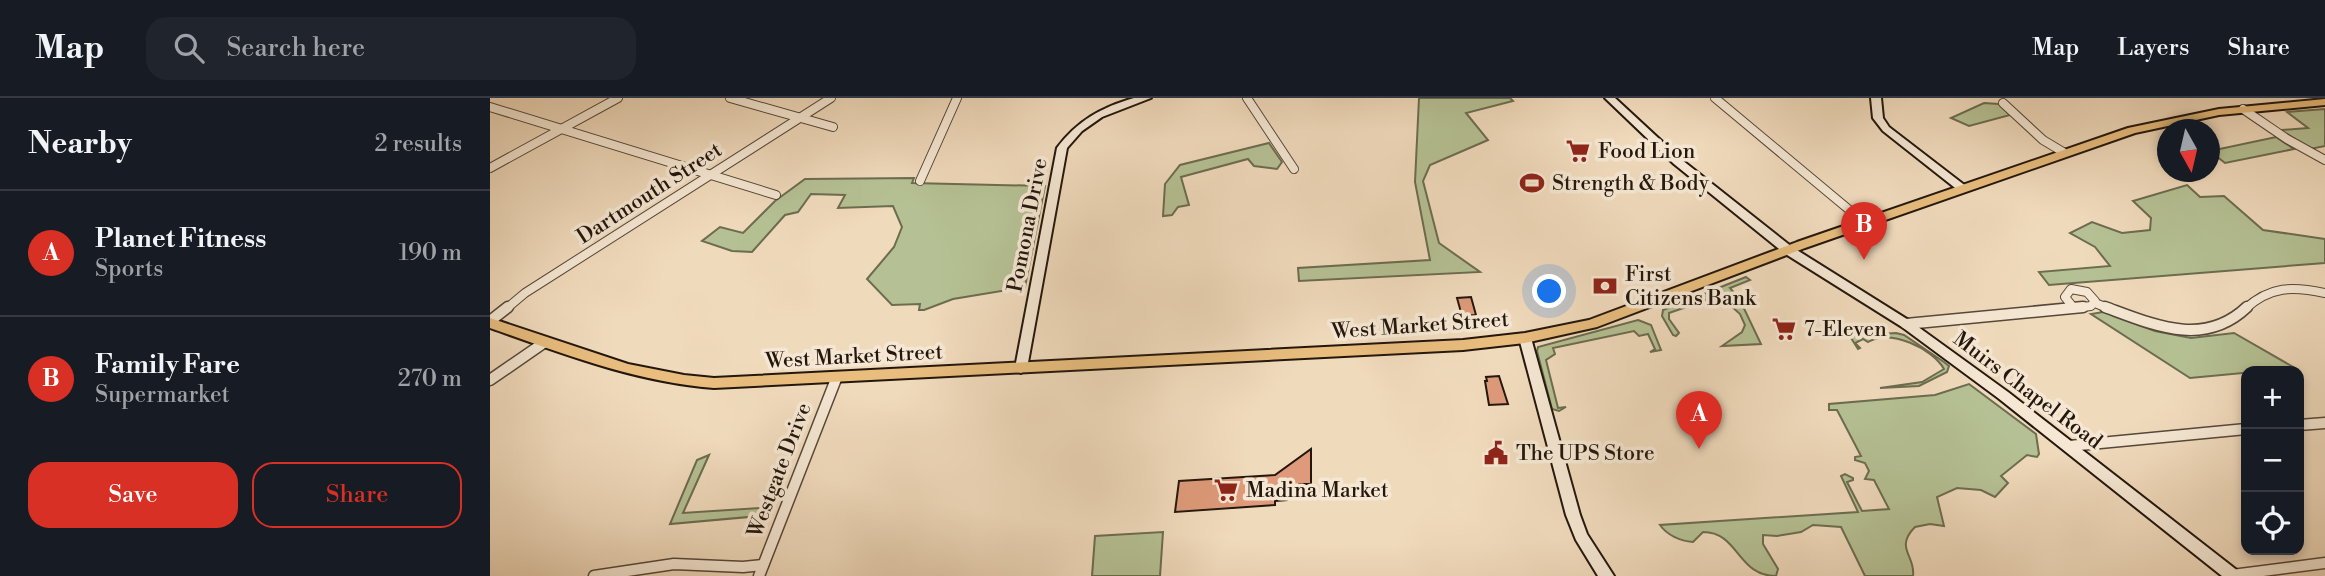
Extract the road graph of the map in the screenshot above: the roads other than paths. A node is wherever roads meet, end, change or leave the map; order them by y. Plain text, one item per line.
1 (618, 98) edge
2 (730, 98) edge
3 (831, 98) edge
4 (957, 98) edge
5 (1146, 98) edge
6 (1247, 98) edge
7 (1610, 98) edge
8 (1715, 98) edge
9 (1876, 98) edge
10 (2325, 102) edge
11 (2003, 103) dead end
12 (490, 107) edge
13 (2243, 109) junction
14 (800, 118) junction
15 (833, 127) dead end
16 (561, 129) junction
17 (2063, 152) junction
18 (2325, 160) edge
19 (490, 168) edge
20 (1294, 170) dead end
21 (709, 174) junction
22 (920, 181) dead end
23 (1963, 188) junction
24 (776, 195) dead end
25 (1866, 223) junction
26 (1788, 250) junction
27 (2325, 293) edge
28 (2095, 303) junction
29 (2073, 307) junction
30 (490, 322) edge
31 (1906, 324) junction
32 (1525, 338) junction
33 (545, 342) junction
34 (1021, 368) junction
35 (836, 379) junction
36 (490, 380) edge
37 (2325, 423) edge
38 (2304, 425) edge
39 (2241, 429) edge
40 (2069, 446) junction
41 (2325, 563) edge
42 (761, 570) edge
43 (593, 576) edge
44 (1606, 576) edge
45 (2233, 576) edge

1 - 16 street
2 - 14 street
3 - 14 street, Dartmouth Street
4 - 22 street
5 - 34 street, Pomona Drive
6 - 20 street
7 - 26 street, Muirs Chapel Road
8 - 25 street
9 - 23 street
10 - 13 main road, West Market Street
11 - 17 street
12 - 16 street
13 - 17 main road, West Market Street
13 - 18 street
14 - 15 street
14 - 21 street, Dartmouth Street
16 - 19 street
16 - 21 street
17 - 23 main road, West Market Street
21 - 24 street
21 - 30 street, Dartmouth Street
23 - 25 main road, West Market Street
25 - 26 main road, West Market Street
26 - 31 street, Muirs Chapel Road
26 - 32 main road, West Market Street
27 - 28 street
28 - 29 street
28 - 29 street
29 - 31 street
30 - 33 main road, West Market Street
31 - 40 street, Muirs Chapel Road
32 - 34 main road, West Market Street
32 - 44 street
33 - 35 main road, West Market Street
33 - 36 street
34 - 35 main road, West Market Street
35 - 42 street, Westgate Drive
37 - 38 street
39 - 40 street
40 - 45 street, Muirs Chapel Road
41 - 45 street
42 - 43 street

